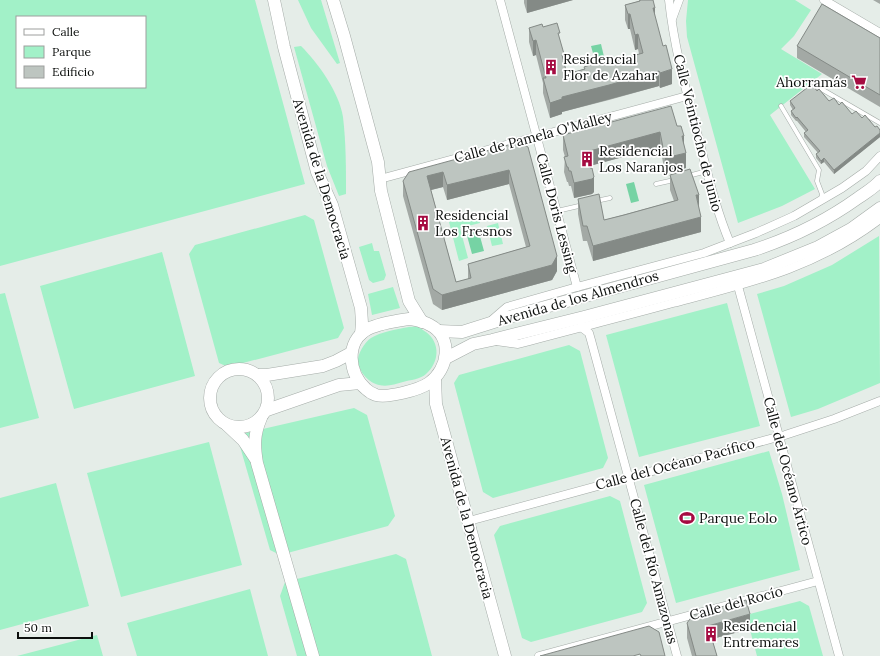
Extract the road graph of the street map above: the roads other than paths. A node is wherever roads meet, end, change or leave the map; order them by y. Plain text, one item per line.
1 (274, 0) edge
2 (333, 0) edge
3 (500, 0) edge
4 (669, 0) edge
5 (679, 0) edge
6 (824, 0) edge
7 (671, 22) junction
8 (880, 33) edge
9 (811, 83) edge
10 (687, 96) junction
11 (781, 106) dead end
12 (880, 123) edge
13 (536, 136) junction
14 (880, 156) edge
15 (707, 171) junction
16 (685, 177) edge
17 (380, 179) junction
18 (678, 179) edge
19 (880, 181) edge
20 (656, 184) dead end
21 (610, 198) dead end
22 (821, 201) junction
23 (880, 208) edge
24 (557, 211) junction
25 (880, 219) edge
26 (833, 239) junction
27 (850, 240) junction
28 (730, 243) junction
29 (792, 258) junction
30 (678, 260) junction
31 (784, 272) junction
32 (666, 274) junction
33 (738, 286) junction
34 (577, 287) junction
35 (665, 296) junction
36 (683, 300) junction
37 (422, 322) junction
38 (489, 323) junction
39 (581, 327) junction
40 (439, 331) junction
41 (361, 334) junction
42 (492, 340) junction
43 (351, 353) junction
44 (446, 358) junction
45 (258, 375) junction
46 (434, 379) junction
47 (360, 384) junction
48 (880, 401) edge
49 (264, 414) junction
50 (226, 424) junction
51 (779, 436) junction
52 (257, 463) junction
53 (628, 477) junction
54 (468, 521) junction
55 (818, 581) junction
56 (667, 621) junction
57 (313, 656) edge
58 (504, 656) edge
59 (539, 656) edge
60 (677, 656) edge
61 (839, 656) edge

1 - 41 street, Avenida de la Democracia
2 - 17 street
3 - 13 street, Calle Doris Lessing
4 - 7 street, Calle Veintiocho de junio
5 - 7 street
6 - 8 street
7 - 10 street, Calle Veintiocho de junio
9 - 12 lane
10 - 13 street, Calle de Pamela O'Malley
10 - 15 street, Calle Veintiocho de junio
11 - 22 lane
13 - 17 street, Calle de Pamela O'Malley
13 - 24 street, Calle Doris Lessing
14 - 22 street, Avenida de los Almendros
15 - 16 lane
15 - 28 street, Calle Veintiocho de junio
17 - 37 street
18 - 20 lane
19 - 32 street, Avenida de los Almendros
21 - 24 lane
22 - 28 street, Avenida de los Almendros
23 - 26 street, Avenida de los Almendros
24 - 34 street, Calle Doris Lessing
25 - 27 street, Avenida de los Almendros
26 - 27 street
26 - 29 street, Avenida de los Almendros
27 - 31 street, Avenida de los Almendros
28 - 30 street, Avenida de los Almendros
29 - 31 street
29 - 35 street, Avenida de los Almendros
30 - 32 street, Avenida de los Almendros
30 - 34 street, Avenida de los Almendros
31 - 33 street, Avenida de los Almendros
32 - 38 street, Avenida de los Almendros
33 - 36 street, Avenida de los Almendros
33 - 51 street, Calle del Océano Ártico
34 - 38 street, Avenida de los Almendros
35 - 36 street, Avenida de los Almendros
35 - 42 street, Avenida de los Almendros
36 - 39 street, Avenida de los Almendros
37 - 40 street
37 - 41 street
38 - 40 street, Avenida de los Almendros
39 - 42 street, Avenida de los Almendros
39 - 53 street, Calle del Río Amazonas
40 - 44 street
41 - 43 street
42 - 44 street, Avenida de los Almendros
43 - 45 street
43 - 47 street
44 - 46 street
45 - 49 street
45 - 50 street
46 - 47 street
46 - 54 street, Avenida de la Democracia
47 - 49 street
48 - 51 street, Calle del Océano Pacífico
49 - 50 street
49 - 52 street
50 - 52 street
51 - 53 street, Calle del Océano Pacífico
51 - 55 street, Calle del Océano Ártico
52 - 57 street
53 - 54 street, Calle del Océano Pacífico
53 - 56 street, Calle del Río Amazonas
54 - 58 street, Avenida de la Democracia
55 - 56 street, Calle del Rocío
55 - 61 street, Calle del Océano Ártico
56 - 59 street, Calle del Rocío
56 - 60 street, Calle del Río Amazonas

